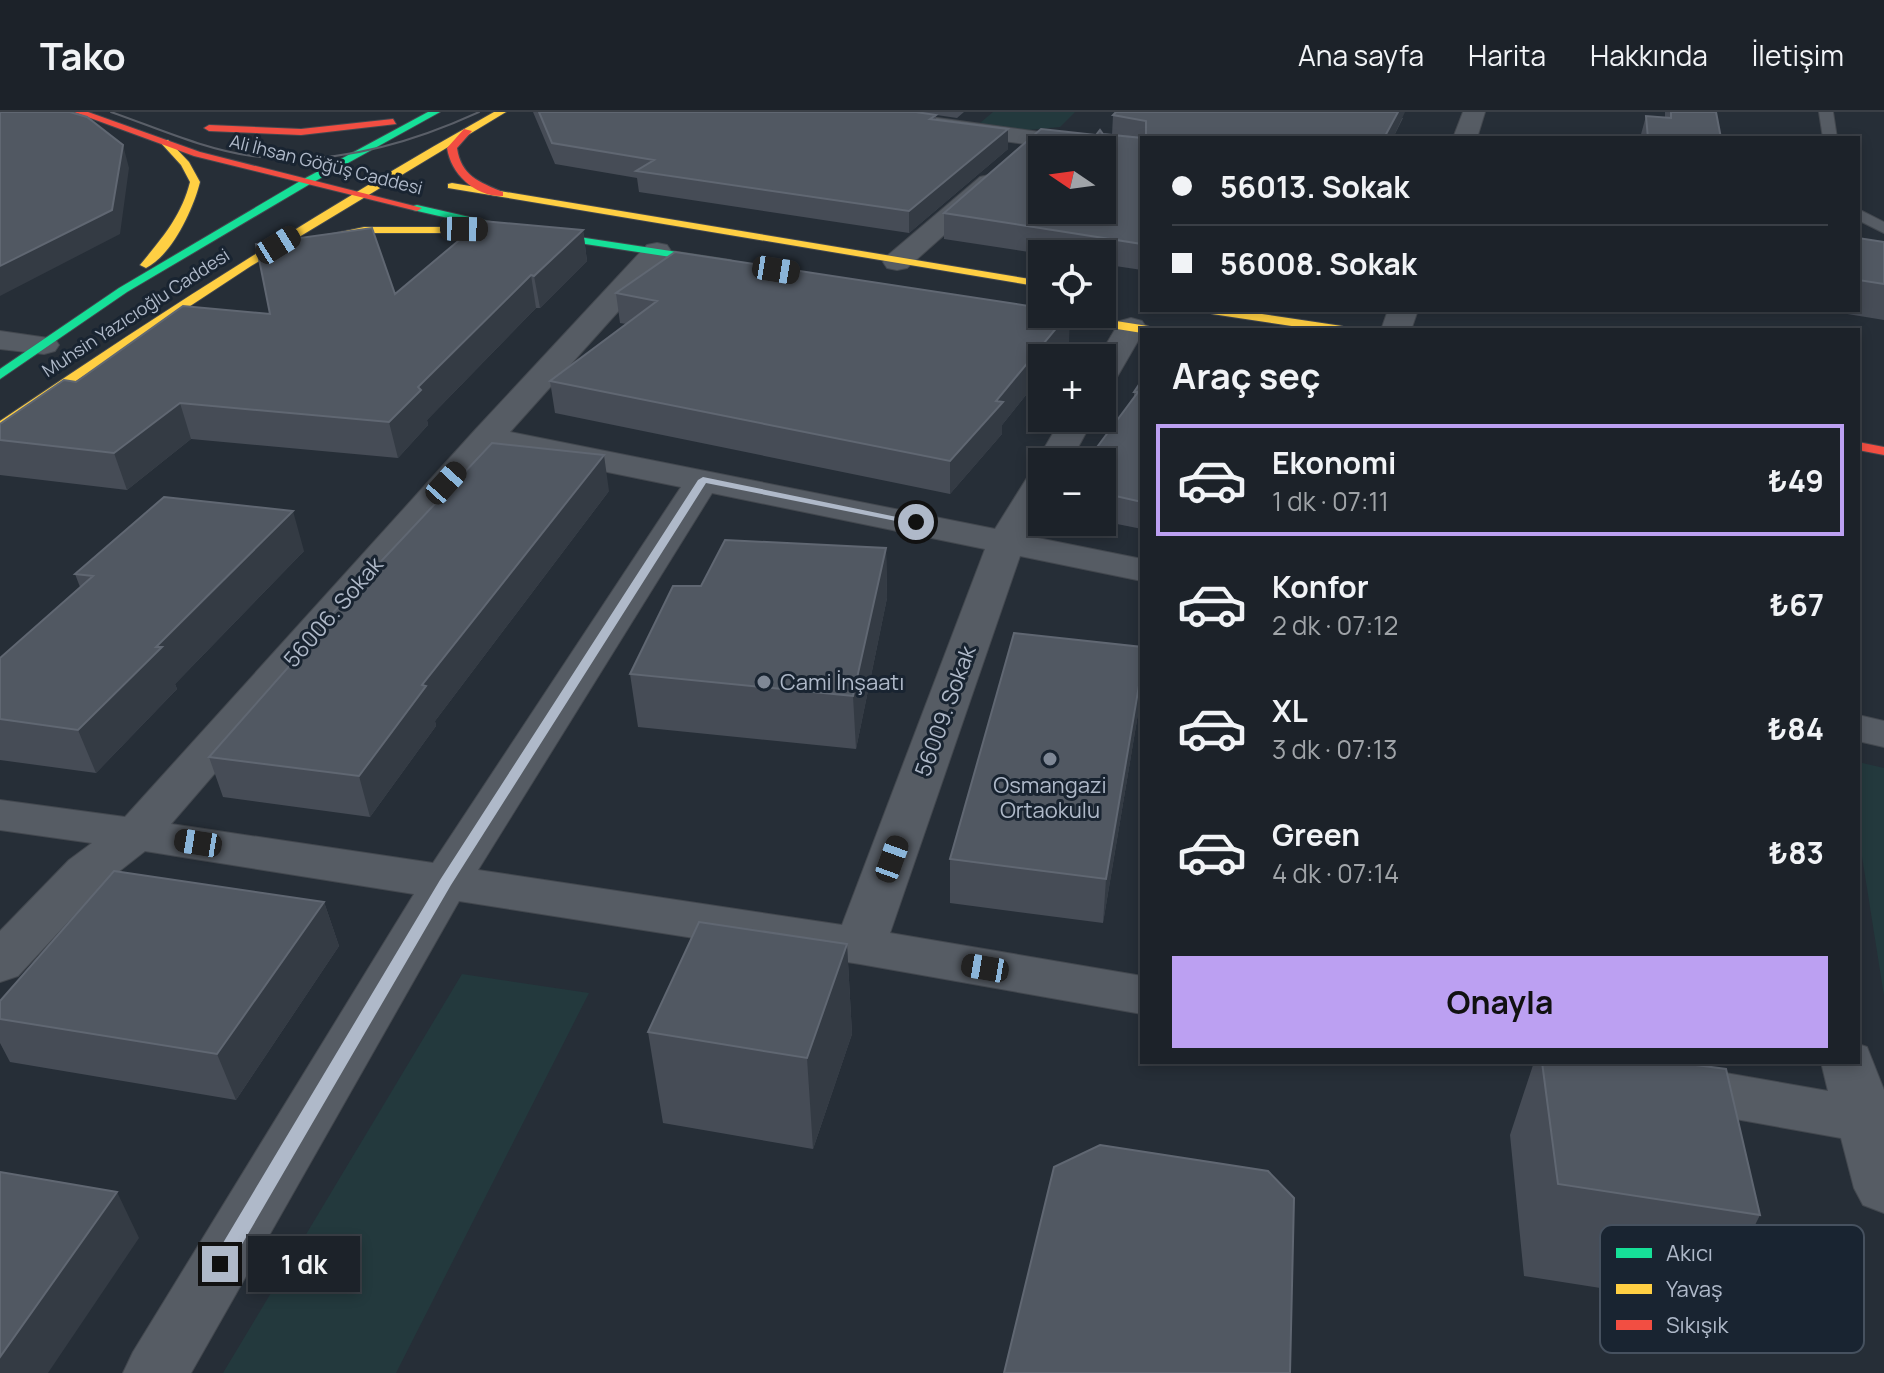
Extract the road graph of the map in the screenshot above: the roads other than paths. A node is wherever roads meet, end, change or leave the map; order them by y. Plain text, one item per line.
1 (79, 112) edge
2 (433, 112) edge
3 (501, 112) edge
4 (847, 112) edge
5 (1474, 112) edge
6 (1826, 112) edge
7 (1088, 121) dead end
8 (467, 131) junction
9 (1055, 136) edge
10 (1466, 136) edge
11 (1830, 136) edge
12 (1028, 139) edge
13 (165, 142) junction
14 (1028, 147) edge
15 (1116, 150) edge
16 (1140, 153) edge
17 (340, 163) junction
18 (388, 175) junction
19 (306, 182) junction
20 (359, 194) junction
21 (499, 194) junction
22 (1860, 215) edge
23 (1884, 228) edge
24 (513, 230) junction
25 (657, 251) junction
26 (251, 262) junction
27 (897, 262) junction
28 (750, 266) edge
29 (1028, 282) edge
30 (123, 290) junction
31 (1225, 312) edge
32 (1116, 325) edge
33 (1329, 328) edge
34 (1140, 329) edge
35 (0, 340) edge
36 (44, 345) junction
37 (1116, 359) edge
38 (0, 375) edge
39 (0, 427) edge
40 (487, 437) junction
41 (1860, 446) edge
42 (1884, 451) edge
43 (703, 480) junction
44 (1028, 504) edge
45 (1007, 540) junction
46 (1140, 570) edge
47 (1860, 728) edge
48 (1884, 734) edge
49 (0, 815) edge
50 (136, 834) junction
51 (445, 883) junction
52 (860, 946) junction
53 (0, 963) edge
54 (1140, 995) edge
55 (1849, 1064) edge
56 (1629, 1078) edge
57 (1874, 1121) edge
58 (1884, 1188) edge
59 (156, 1373) edge

1 - 13 main road, Ali İhsan Göğüş Caddesi
2 - 17 main road, Muhsin Yazıcıoğlu Caddesi
2 - 17 main road, Ali İhsan Göğüş Caddesi
3 - 8 main road, Muhsin Yazıcıoğlu Caddesi
4 - 12 street
5 - 10 street
6 - 11 lane
7 - 9 street
8 - 18 main road, Muhsin Yazıcıoğlu Caddesi
8 - 21 main road
13 - 19 main road, Ali İhsan Göğüş Caddesi
13 - 30 main road
14 - 27 street
15 - 16 street
17 - 18 main road, Ali İhsan Göğüş Caddesi
17 - 19 main road, Muhsin Yazıcıoğlu Caddesi
18 - 20 main road, Muhsin Yazıcıoğlu Caddesi
18 - 21 main road, Ali İhsan Göğüş Caddesi
19 - 20 main road, Ali İhsan Göğüş Caddesi
19 - 30 main road, Muhsin Yazıcıoğlu Caddesi
20 - 24 main road, Ali İhsan Göğüş Caddesi
20 - 26 main road, Muhsin Yazıcıoğlu Caddesi
21 - 27 main road, Ali İhsan Göğüş Caddesi
22 - 23 lane
24 - 25 main road, Ali İhsan Göğüş Caddesi
24 - 26 main road
25 - 28 main road, Ali İhsan Göğüş Caddesi
25 - 40 street, 56006. Sokak
26 - 39 main road, Muhsin Yazıcıoğlu Caddesi
27 - 29 main road, Ali İhsan Göğüş Caddesi
30 - 36 main road, Muhsin Yazıcıoğlu Caddesi
31 - 33 main road
32 - 34 main road
34 - 37 street
35 - 36 street
36 - 38 main road, Muhsin Yazıcıoğlu Caddesi
40 - 43 street
40 - 50 street, 56006. Sokak
41 - 42 main road
43 - 45 street
43 - 51 street
44 - 45 street, 56009. Sokak
45 - 46 street
45 - 52 street, 56009. Sokak
47 - 48 street
49 - 50 street
50 - 51 street
50 - 53 street, 56006. Sokak
51 - 52 street
51 - 59 street
52 - 54 street
55 - 57 street
56 - 57 street
57 - 58 street

